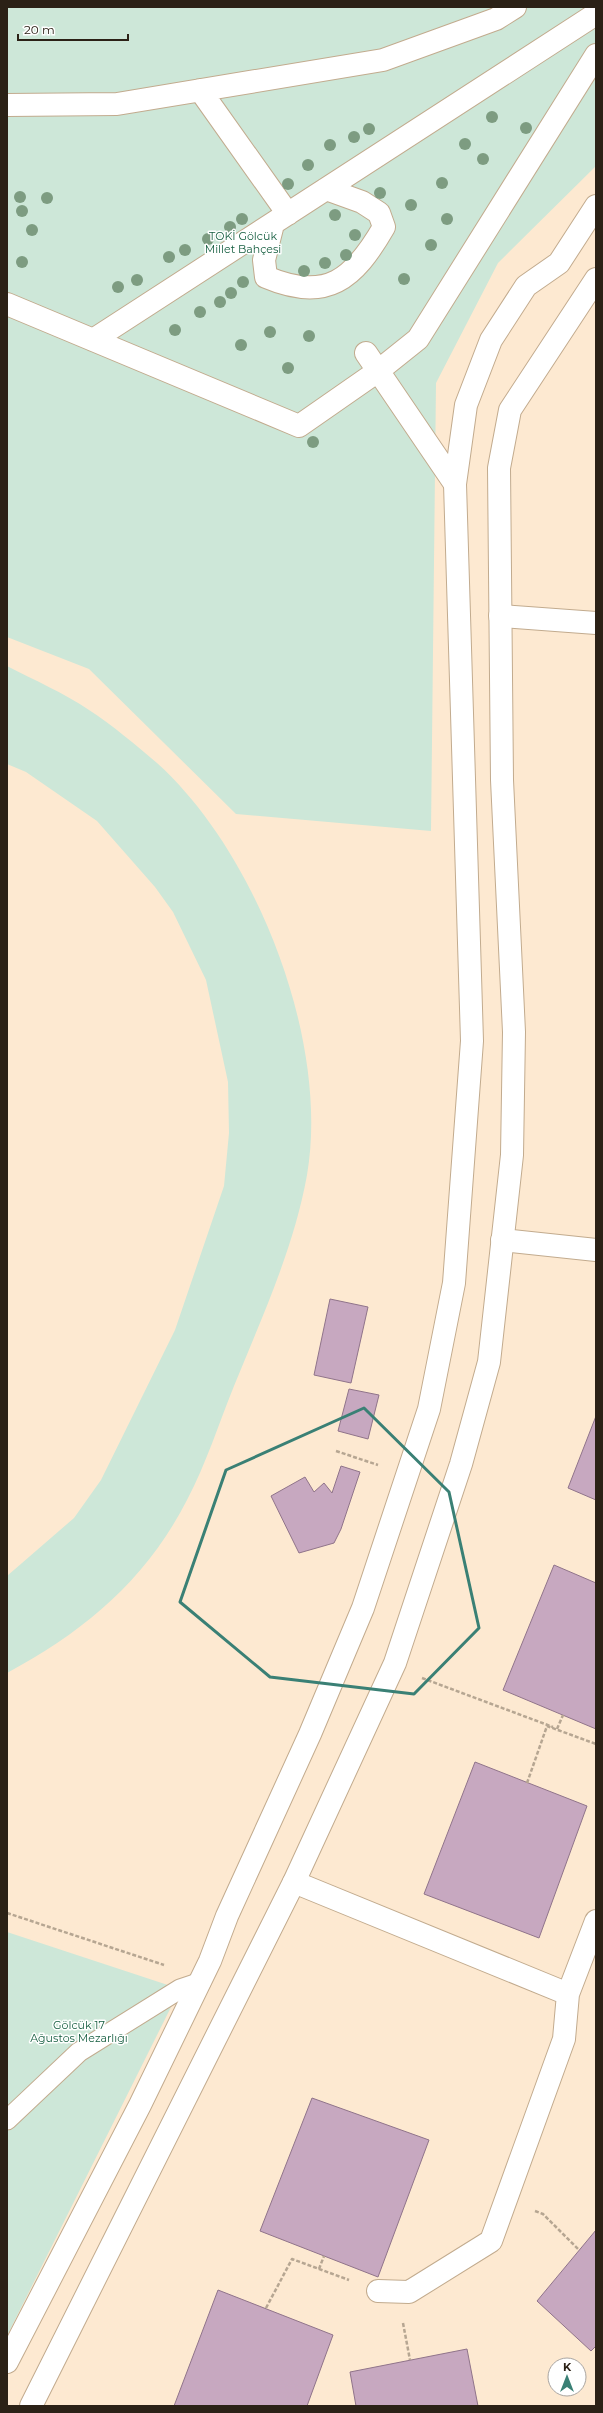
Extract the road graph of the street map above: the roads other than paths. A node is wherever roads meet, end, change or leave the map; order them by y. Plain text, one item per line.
1 (515, 7) edge
2 (596, 14) edge
3 (596, 55) edge
4 (200, 90) junction
5 (7, 105) edge
6 (326, 189) junction
7 (596, 206) edge
8 (280, 219) junction
9 (596, 279) edge
10 (7, 304) edge
11 (93, 340) junction
12 (366, 353) dead end
13 (378, 371) junction
14 (455, 484) junction
15 (500, 616) junction
16 (596, 623) edge
17 (502, 1240) junction
18 (596, 1250) edge
19 (294, 1882) junction
20 (596, 1921) edge
21 (201, 1982) junction
22 (568, 1994) junction
23 (7, 2120) edge
24 (387, 2291) road end
25 (7, 2362) edge
26 (31, 2406) edge

1 - 4 main road
2 - 6 main road
3 - 13 main road
4 - 5 main road
4 - 8 main road
6 - 8 main road
6 - 8 main road
7 - 14 main road
8 - 11 main road
9 - 15 main road
10 - 11 main road
11 - 13 main road
12 - 13 main road
13 - 14 main road
14 - 21 main road
15 - 16 main road
15 - 17 main road
17 - 18 main road
17 - 19 main road
19 - 22 main road
19 - 26 main road
20 - 22 main road
21 - 23 lane
21 - 25 main road
22 - 24 main road

